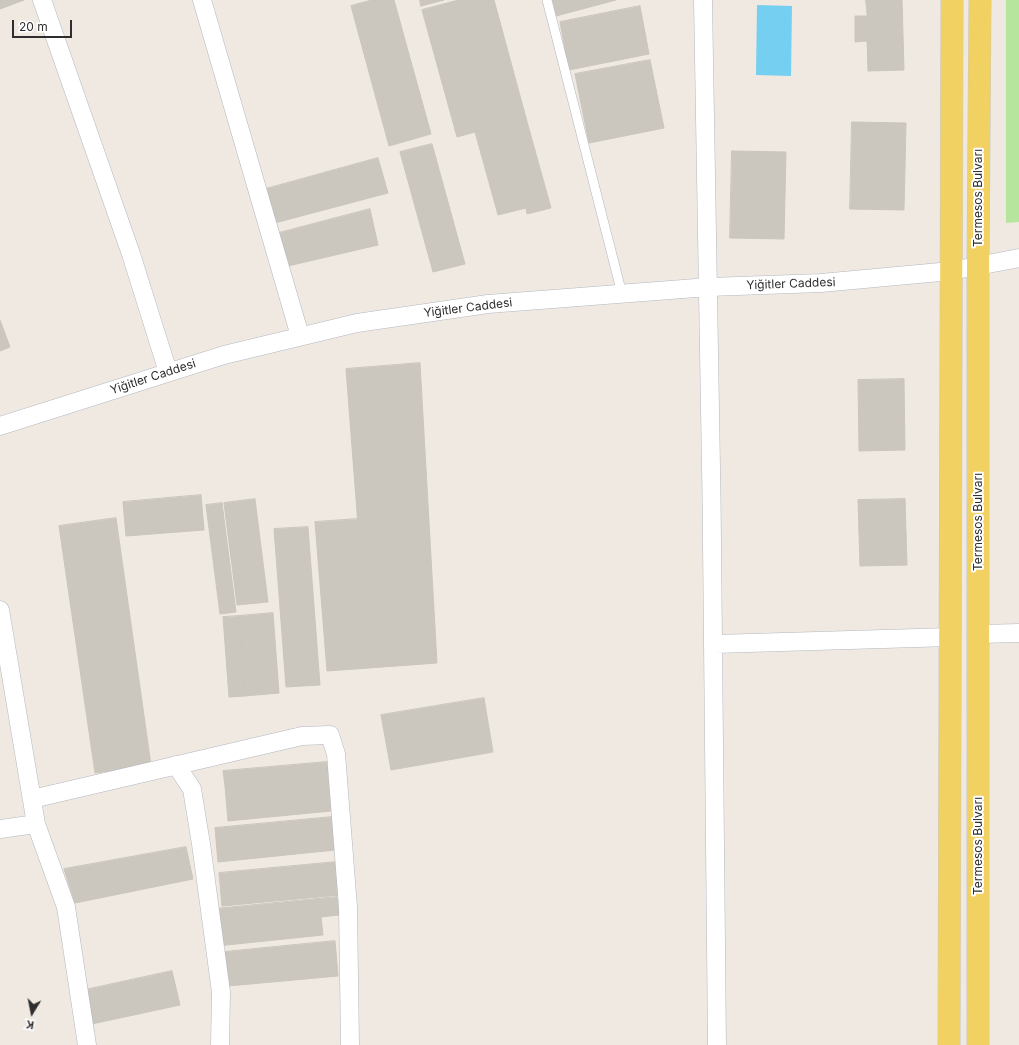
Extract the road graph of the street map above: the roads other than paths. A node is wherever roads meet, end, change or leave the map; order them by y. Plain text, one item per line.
1 (42, 0) edge
2 (202, 0) edge
3 (547, 0) edge
4 (703, 0) edge
5 (952, 0) edge
6 (980, 0) edge
7 (1019, 258) edge
8 (978, 266) junction
9 (951, 271) junction
10 (709, 287) junction
11 (622, 294) junction
12 (300, 336) junction
13 (168, 372) junction
14 (0, 426) edge
15 (0, 610) edge
16 (1019, 633) edge
17 (979, 634) junction
18 (951, 637) junction
19 (715, 644) junction
20 (176, 765) junction
21 (32, 799) junction
22 (36, 824) junction
23 (0, 829) edge
24 (87, 1045) edge
25 (220, 1045) edge
26 (350, 1045) edge
27 (718, 1045) edge
28 (950, 1045) edge
29 (978, 1045) edge

1 - 13 street
2 - 12 street
3 - 11 lane
4 - 10 street
5 - 9 main road
6 - 8 main road, Termesos Bulvarı
7 - 8 street, Yiğitler Caddesi
8 - 9 street, Yiğitler Caddesi
8 - 17 main road, Termesos Bulvarı
9 - 10 street, Yiğitler Caddesi
9 - 18 main road
10 - 11 street, Yiğitler Caddesi
10 - 19 street
11 - 12 street, Yiğitler Caddesi
12 - 13 street, Yiğitler Caddesi
13 - 14 street, Yiğitler Caddesi
15 - 21 street
16 - 17 street
17 - 29 main road, Termesos Bulvarı
18 - 19 street
18 - 28 main road
19 - 27 street
20 - 21 street
20 - 25 street
20 - 26 street
21 - 22 street
22 - 23 street
22 - 24 street

